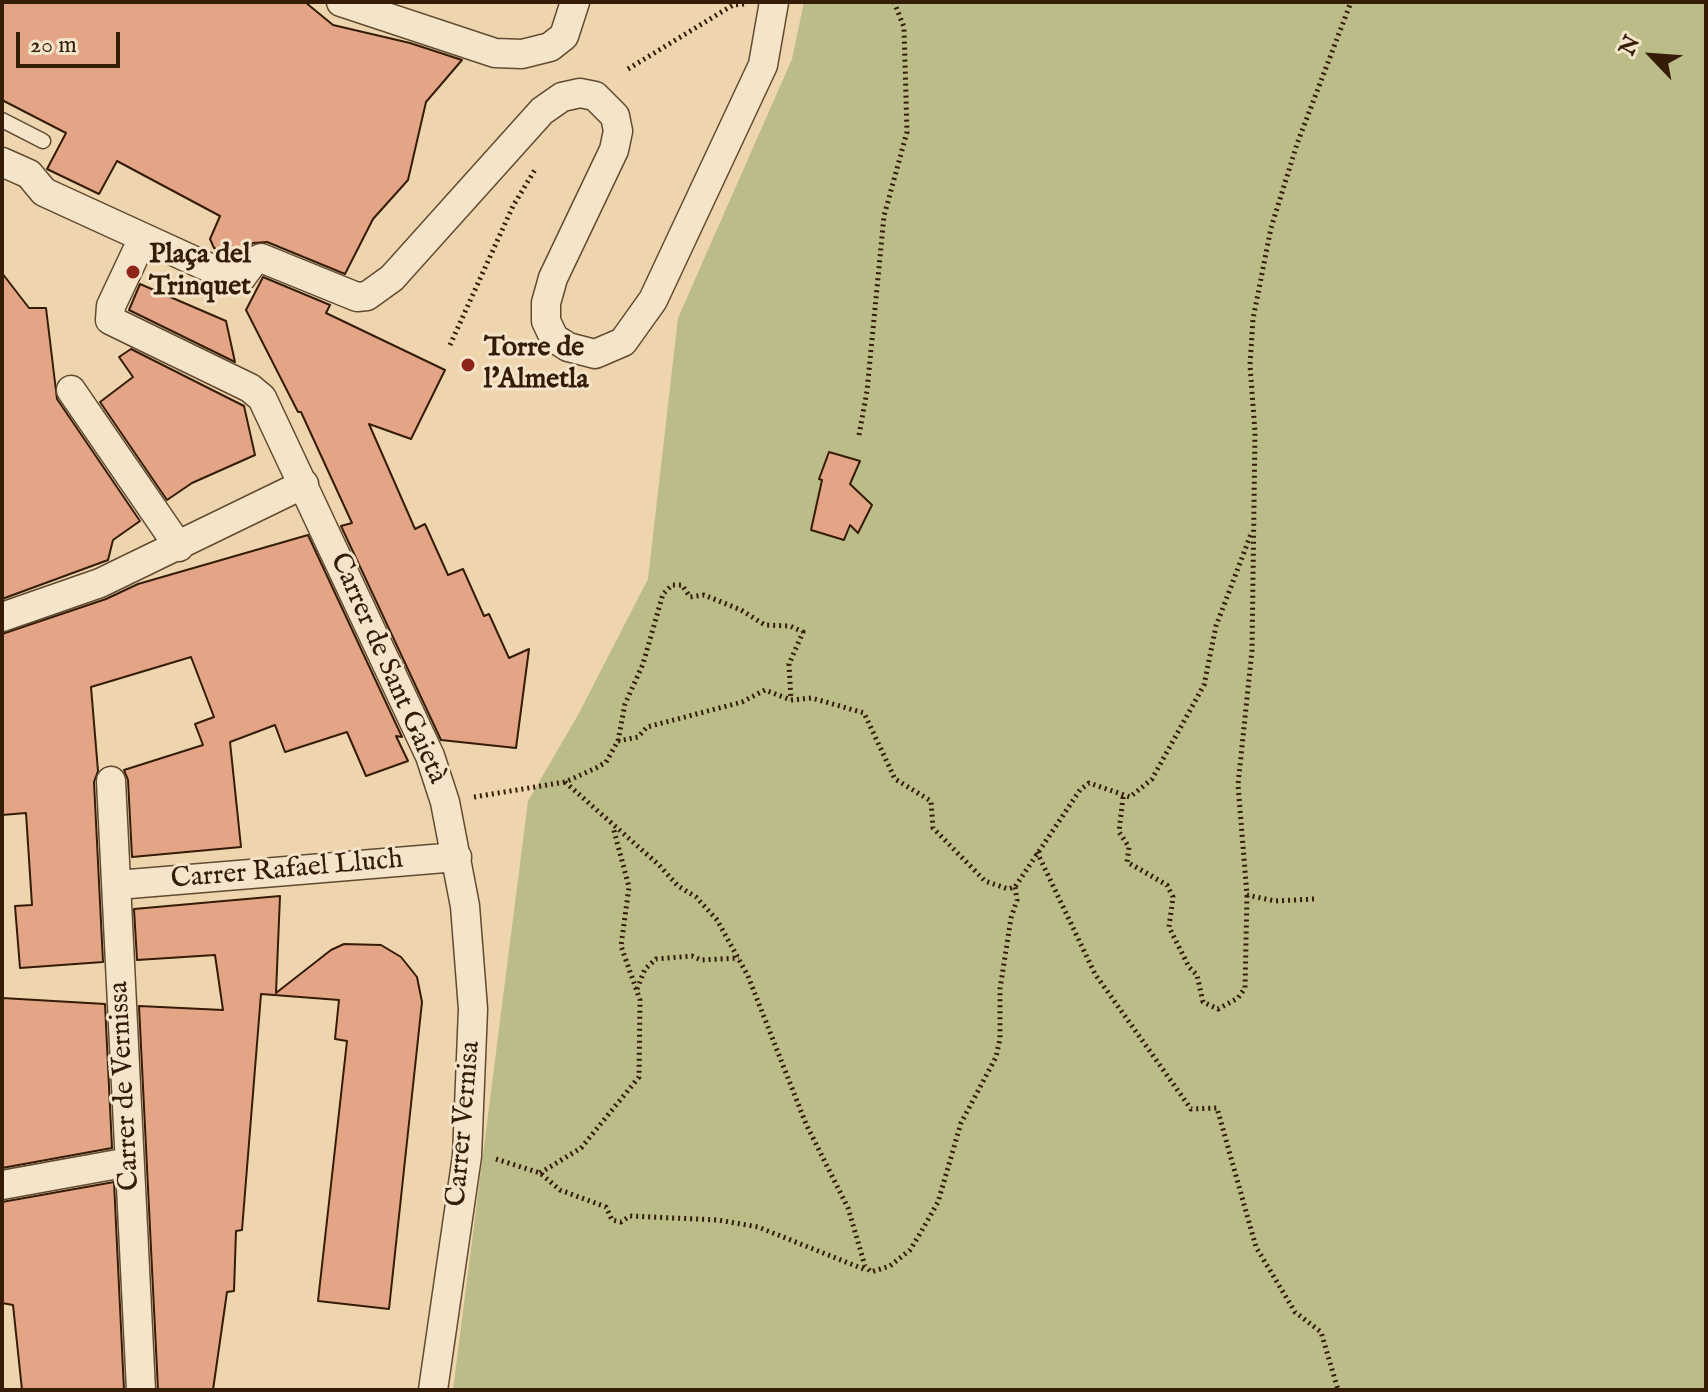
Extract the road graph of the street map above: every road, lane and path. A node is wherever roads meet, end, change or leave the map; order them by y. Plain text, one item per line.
1 (341, 2) edge
2 (575, 2) edge
3 (774, 2) edge
4 (894, 2) edge
5 (1351, 2) edge
6 (745, 4) edge
7 (394, 11) edge
8 (628, 69) dead end
9 (2, 120) edge
10 (43, 141) dead end
11 (2, 162) edge
12 (538, 166) dead end
13 (143, 238) junction
14 (450, 345) dead end
15 (71, 390) dead end
16 (859, 435) dead end
17 (304, 484) junction
18 (1251, 534) junction
19 (179, 547) junction
20 (2, 617) edge
21 (791, 700) junction
22 (618, 741) junction
23 (111, 781) dead end
24 (565, 782) junction
25 (1123, 797) junction
26 (445, 802) junction
27 (613, 826) junction
28 (1037, 851) junction
29 (457, 857) junction
30 (117, 885) junction
31 (1015, 887) junction
32 (1247, 895) junction
33 (1314, 899) dead end
34 (739, 958) junction
35 (636, 990) junction
36 (467, 1156) junction
37 (129, 1162) junction
38 (540, 1173) junction
39 (2, 1185) edge
40 (871, 1272) junction
41 (141, 1390) edge
42 (433, 1390) edge
43 (1338, 1390) edge

1 - 7 street
2 - 7 street
3 - 13 street
4 - 16 path
5 - 18 path
6 - 8 path
9 - 10 lane
11 - 13 street
12 - 14 path
13 - 17 street, Carrer de Sant Gaietà
15 - 19 street
17 - 19 street
17 - 26 street, Carrer de Sant Gaietà
18 - 25 path
18 - 32 path
19 - 20 street
21 - 22 path
21 - 22 path
21 - 31 path
22 - 24 path
23 - 30 street, Carrer de Vernissa
24 - 26 path
24 - 27 path
25 - 28 path
25 - 32 path
26 - 29 street, Carrer de Sant Gaietà
27 - 34 path
27 - 35 path
28 - 31 path
28 - 43 path
29 - 30 street, Carrer Rafael Lluch
29 - 36 street, Carrer Vernisa
30 - 37 street, Carrer de Vernissa
31 - 40 path
32 - 33 path
34 - 35 path
34 - 40 path
35 - 38 path
36 - 38 path
36 - 42 street, Carrer Vernisa
37 - 39 street
37 - 41 street, Carrer de Vernissa
38 - 40 path

